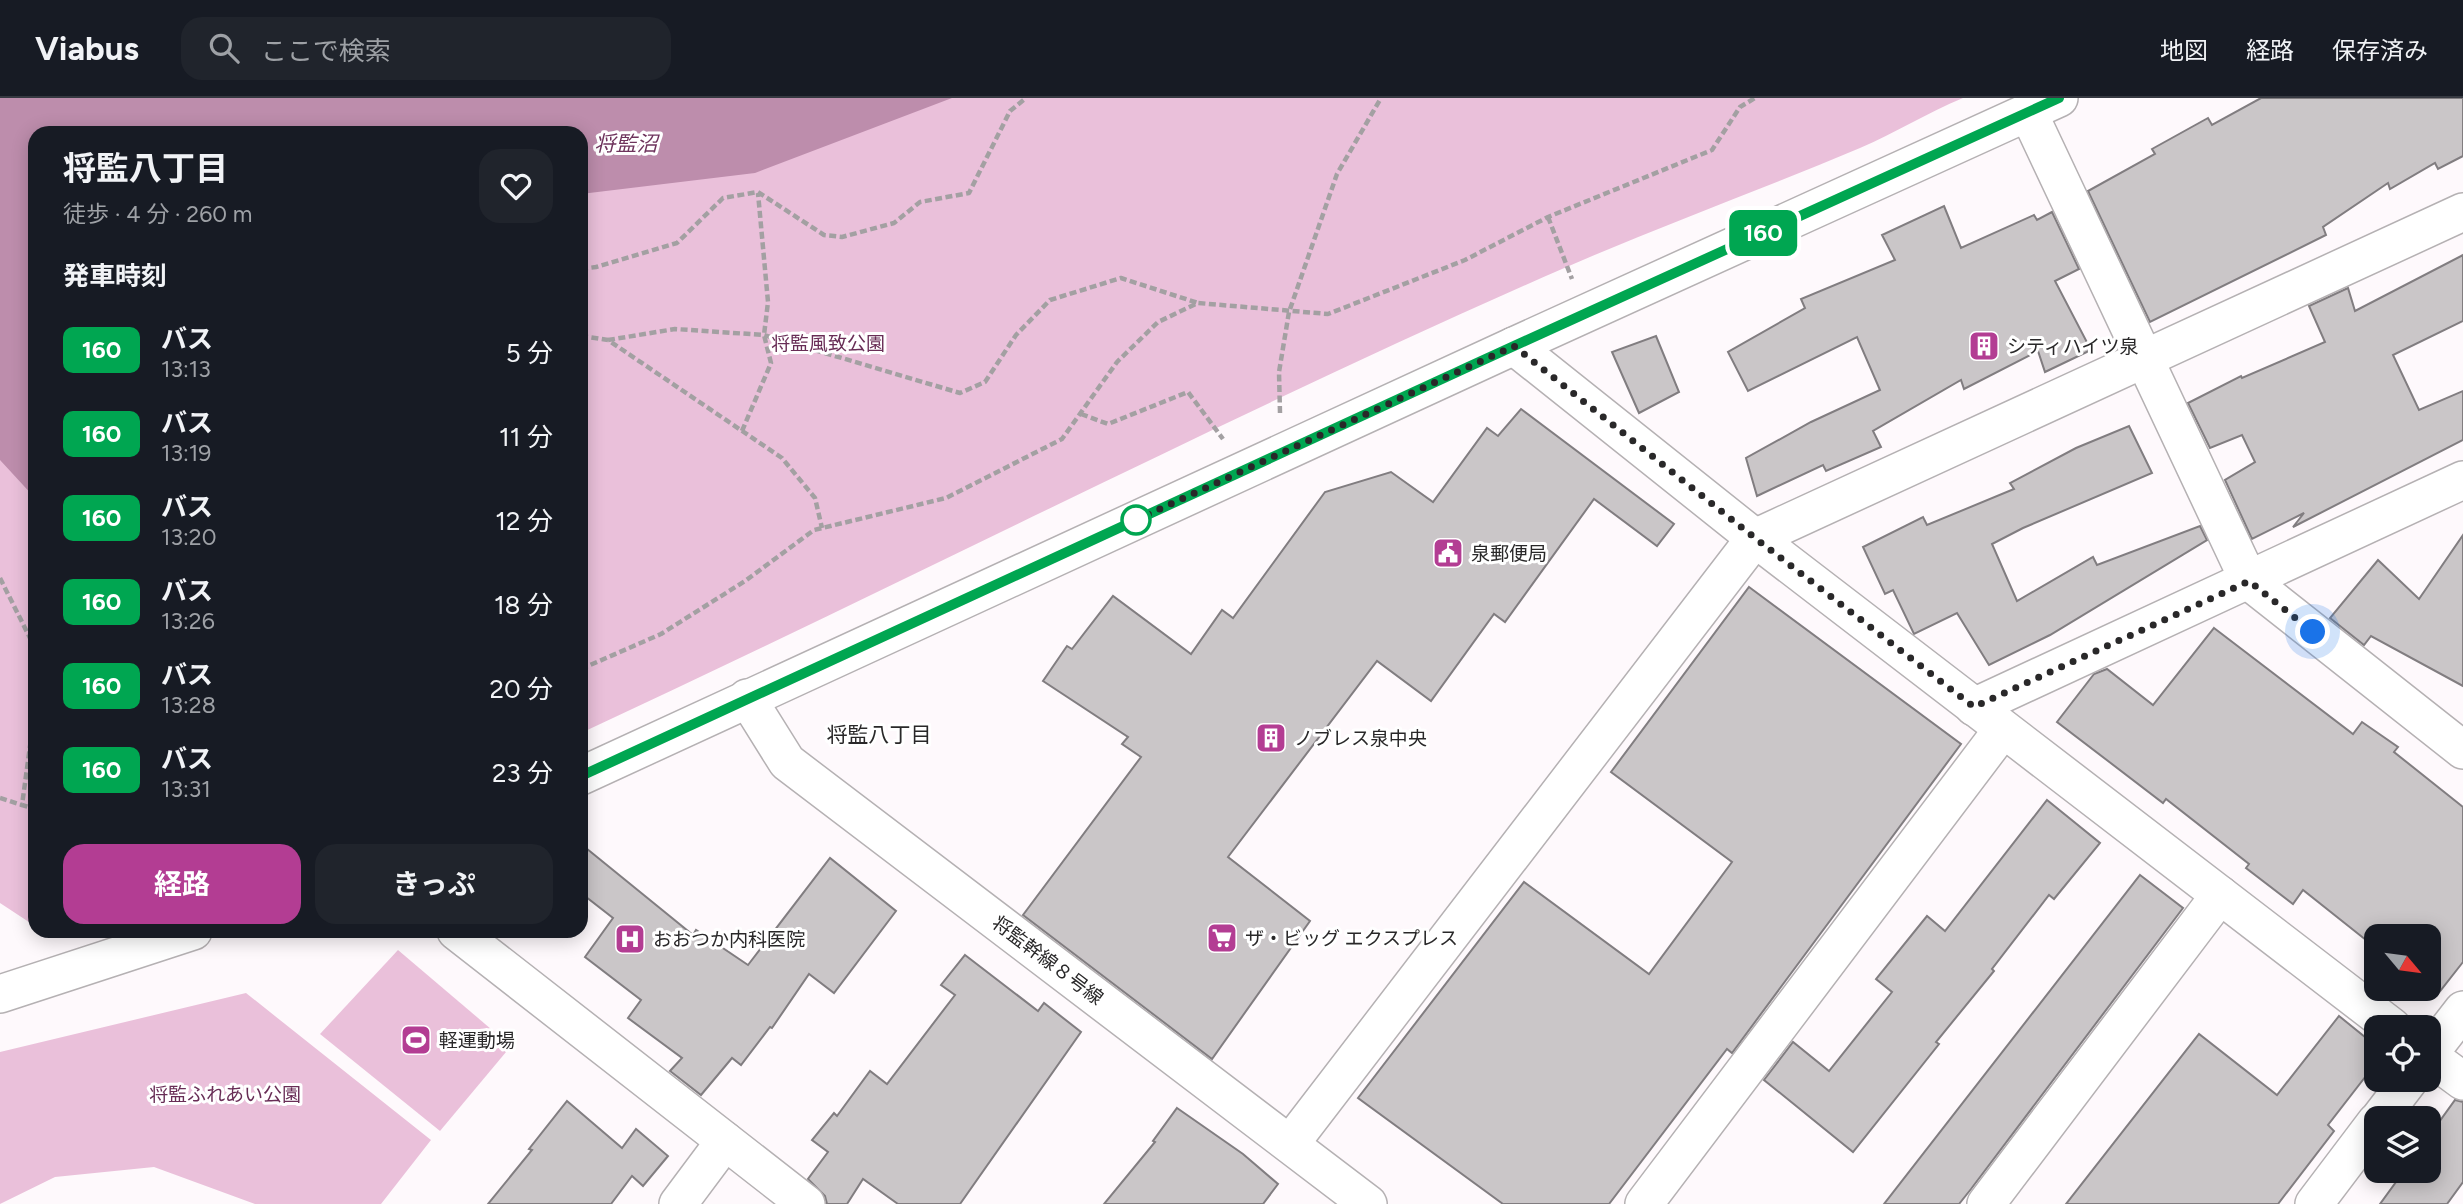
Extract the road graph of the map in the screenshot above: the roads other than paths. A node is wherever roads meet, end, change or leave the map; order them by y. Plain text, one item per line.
1 (2043, 105) edge
2 (2463, 212) edge
3 (1514, 346) junction
4 (2144, 359) junction
5 (2463, 480) edge
6 (1755, 538) junction
7 (2249, 581) junction
8 (747, 698) junction
9 (1974, 707) junction
10 (2003, 729) junction
11 (2463, 750) edge
12 (588, 773) edge
13 (2220, 895) junction
14 (172, 938) edge
15 (465, 938) edge
16 (0, 994) edge
17 (2463, 1010) edge
18 (2376, 1015) edge
19 (2441, 1039) edge
20 (2441, 1064) edge
21 (2463, 1081) edge
22 (2400, 1092) edge
23 (2389, 1106) edge
24 (2364, 1138) edge
25 (725, 1141) junction
26 (1290, 1144) junction
27 (678, 1204) edge
28 (806, 1204) edge
29 (1368, 1204) edge
30 (1644, 1204) edge
31 (1986, 1204) edge
32 (2314, 1204) edge

1 - 3 street
1 - 4 street
2 - 4 street
3 - 6 street
3 - 8 street
4 - 6 street
4 - 7 street
5 - 7 street
6 - 9 street
6 - 26 street
7 - 9 street
7 - 11 street
8 - 12 street
8 - 26 street, 将監幹線８号線
9 - 10 street
10 - 13 street
10 - 30 street
13 - 18 street
13 - 31 street
14 - 16 street
15 - 25 street
17 - 19 street
20 - 21 street
22 - 23 street
24 - 32 street
25 - 27 street
25 - 28 street
26 - 29 street, 将監幹線８号線

